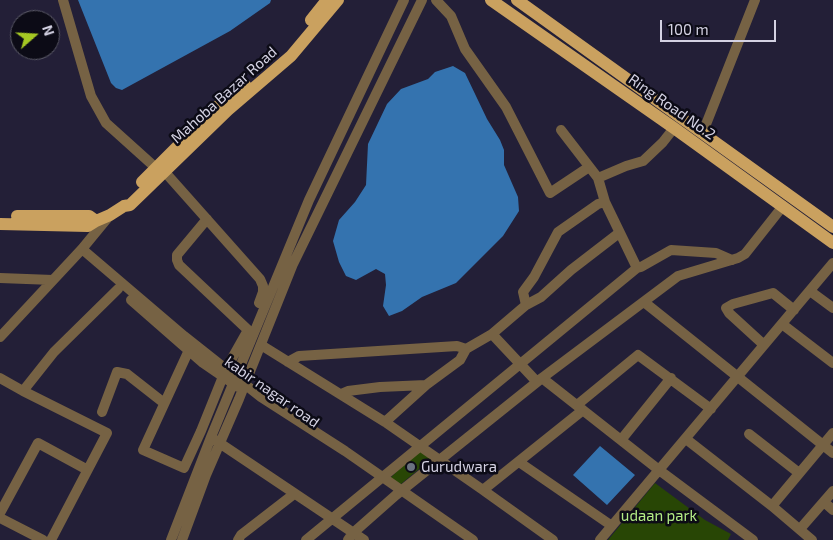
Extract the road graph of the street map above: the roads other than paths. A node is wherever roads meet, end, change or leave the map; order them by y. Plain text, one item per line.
1 (63, 0) edge
2 (327, 0) edge
3 (338, 0) edge
4 (404, 0) edge
5 (422, 0) edge
6 (436, 0) edge
7 (491, 0) edge
8 (517, 0) edge
9 (755, 0) edge
10 (263, 76) junction
11 (674, 128) junction
12 (561, 130) dead end
13 (703, 132) junction
14 (589, 167) junction
15 (160, 170) junction
16 (598, 178) junction
17 (605, 202) junction
18 (782, 206) junction
19 (110, 215) junction
20 (0, 216) edge
21 (207, 219) junction
22 (96, 221) junction
23 (0, 224) edge
24 (833, 227) edge
25 (619, 233) junction
26 (833, 243) edge
27 (80, 251) junction
28 (732, 260) junction
29 (833, 263) edge
30 (637, 268) junction
31 (0, 278) edge
32 (53, 280) junction
33 (118, 289) junction
34 (810, 291) junction
35 (644, 302) junction
36 (526, 306) junction
37 (833, 308) edge
38 (794, 310) junction
39 (782, 324) junction
40 (248, 330) junction
41 (492, 334) junction
42 (0, 337) edge
43 (261, 345) junction
44 (764, 345) junction
45 (466, 349) junction
46 (189, 350) junction
47 (288, 362) junction
48 (833, 363) edge
49 (520, 364) junction
50 (224, 372) junction
51 (738, 376) junction
52 (0, 378) edge
53 (671, 378) junction
54 (234, 380) junction
55 (540, 380) junction
56 (426, 385) junction
57 (244, 387) junction
58 (23, 390) junction
59 (341, 394) junction
60 (164, 403) junction
61 (580, 408) junction
62 (711, 409) junction
63 (102, 412) dead end
64 (385, 422) junction
65 (201, 431) junction
66 (833, 433) edge
67 (749, 434) dead end
68 (211, 438) junction
69 (686, 439) junction
70 (621, 440) junction
71 (220, 444) junction
72 (823, 445) junction
73 (420, 446) junction
74 (833, 453) edge
75 (440, 460) junction
76 (519, 462) junction
77 (84, 468) dead end
78 (660, 470) junction
79 (799, 473) junction
80 (379, 480) junction
81 (483, 490) junction
82 (833, 491) edge
83 (399, 493) junction
84 (294, 494) junction
85 (824, 502) junction
86 (772, 506) junction
87 (833, 510) edge
88 (0, 513) edge
89 (0, 518) edge
90 (332, 518) junction
91 (612, 526) junction
92 (800, 529) junction
93 (351, 536) edge
94 (749, 539) edge
95 (43, 540) edge
96 (51, 540) edge
97 (171, 540) edge
98 (182, 540) edge
99 (238, 540) edge
100 (306, 540) edge
101 (364, 540) edge
102 (461, 540) edge
103 (473, 540) edge
104 (553, 540) edge
105 (600, 540) edge
106 (812, 540) edge

1 - 15 street
2 - 10 main road, Mahoba Bazar Road
3 - 10 main road, Mahoba Bazar Road
4 - 54 street
5 - 43 street
6 - 14 street
7 - 11 main road, Ring Road No.2
8 - 13 main road, Ring Road No.2
9 - 13 street
10 - 15 main road, Mahoba Bazar Road
11 - 16 street
11 - 18 main road, Ring Road No.2
12 - 14 street
13 - 24 main road, Ring Road No.2
14 - 16 street
15 - 19 main road, Mahoba Bazar Road
15 - 21 street
16 - 17 street
17 - 25 street
17 - 36 street
18 - 26 main road, Ring Road No.2
18 - 28 street
19 - 22 main road
19 - 27 street, Mahoba Bazar Road
20 - 22 main road
21 - 40 street
21 - 40 street
22 - 23 main road
25 - 30 street
25 - 36 street
27 - 32 street, Mahoba Bazar Road
27 - 33 street, kabir nagar road
27 - 50 street
28 - 30 street
28 - 35 street
29 - 34 street
30 - 49 street
31 - 32 street
32 - 42 street, Mahoba Bazar Road
33 - 46 street, kabir nagar road
33 - 58 street
34 - 37 street
34 - 38 street
35 - 51 street
35 - 55 street
36 - 41 street
38 - 39 street
38 - 44 street
39 - 44 street
39 - 48 street
40 - 50 street
41 - 45 street
41 - 49 street
43 - 47 street
43 - 57 street
44 - 51 street
45 - 47 street
45 - 56 street
46 - 50 street, kabir nagar road
46 - 60 street
47 - 59 street
49 - 55 street
49 - 73 street
50 - 54 street, kabir nagar road
50 - 65 street
51 - 62 street
51 - 72 street
52 - 58 street
53 - 61 street
53 - 62 street
53 - 70 street
54 - 57 street, kabir nagar road
54 - 68 street
55 - 61 street
55 - 75 street
56 - 59 street
56 - 64 street
57 - 71 street
57 - 80 street, kabir nagar road
58 - 96 street
59 - 64 street
60 - 63 street
60 - 65 street
61 - 70 street
61 - 76 street
62 - 69 street
64 - 73 street
65 - 68 street
66 - 72 street
67 - 79 street
68 - 71 street
68 - 97 street
69 - 78 street
69 - 86 street
70 - 78 street
71 - 84 street
71 - 98 street
72 - 74 street
72 - 79 street
73 - 75 street
73 - 80 street
75 - 81 street
75 - 83 street
76 - 81 street
76 - 91 street
77 - 88 street
78 - 91 street
78 - 94 street
79 - 86 street
80 - 83 street, kabir nagar road
80 - 90 street
81 - 104 street
82 - 85 street
83 - 93 street
83 - 102 street, kabir nagar road
83 - 103 street
84 - 90 street
84 - 99 street
85 - 87 street
85 - 92 street
86 - 92 street
89 - 95 street
90 - 93 street
90 - 100 street
91 - 105 street
92 - 106 street
93 - 101 street

